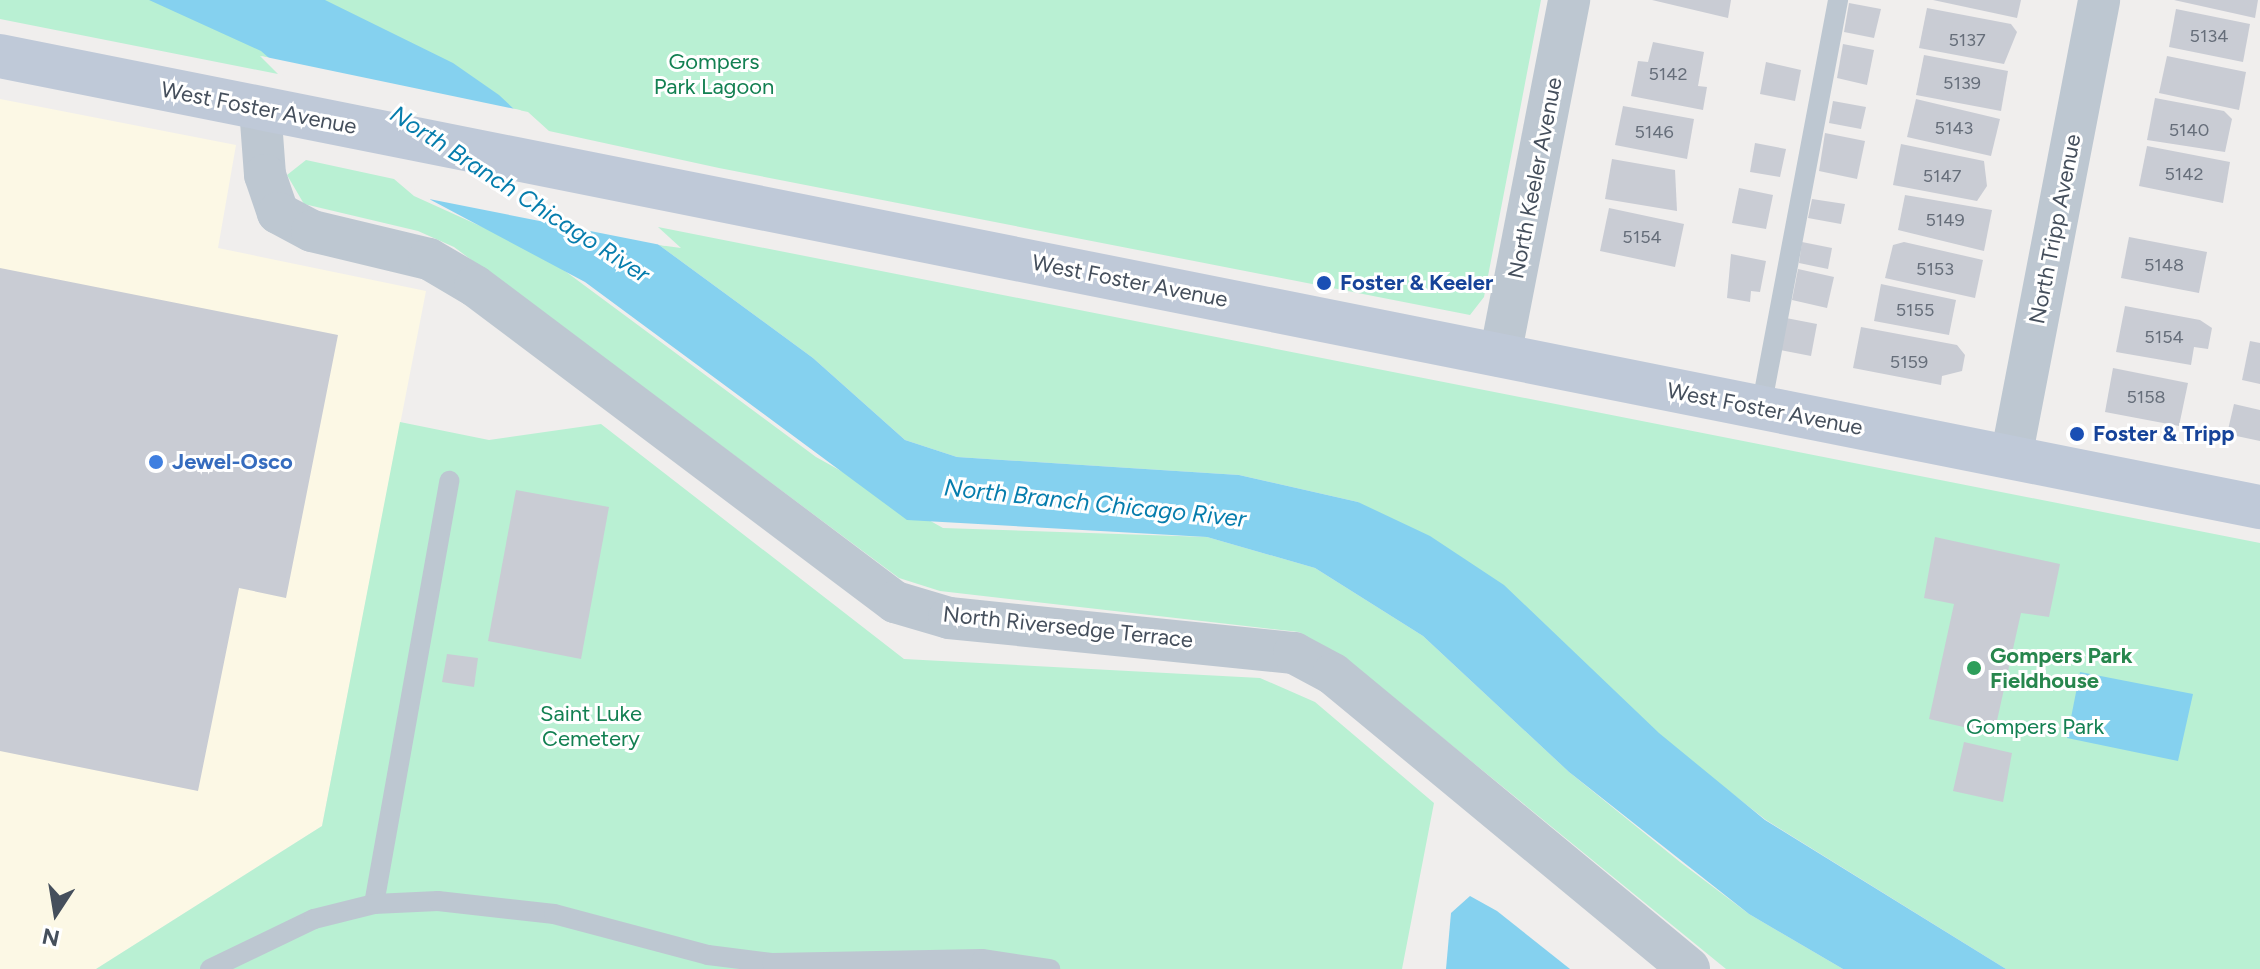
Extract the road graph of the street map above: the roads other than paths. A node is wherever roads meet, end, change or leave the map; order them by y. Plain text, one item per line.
1 (1569, 0) edge
2 (1838, 0) edge
3 (2099, 0) edge
4 (0, 56) edge
5 (260, 108) junction
6 (1500, 356) junction
7 (1761, 408) junction
8 (2011, 458) junction
9 (449, 481) dead end
10 (2260, 507) edge
11 (374, 904) junction
12 (210, 969) edge
13 (1050, 969) edge
14 (1689, 969) edge

1 - 6 street, North Keeler Avenue
2 - 7 lane
3 - 8 street, North Tripp Avenue
4 - 5 main road, West Foster Avenue
5 - 6 main road, West Foster Avenue
5 - 14 street, North Riversedge Terrace
6 - 7 main road, West Foster Avenue
7 - 8 main road, West Foster Avenue
8 - 10 main road, West Foster Avenue
9 - 11 lane
11 - 12 lane
11 - 13 lane

